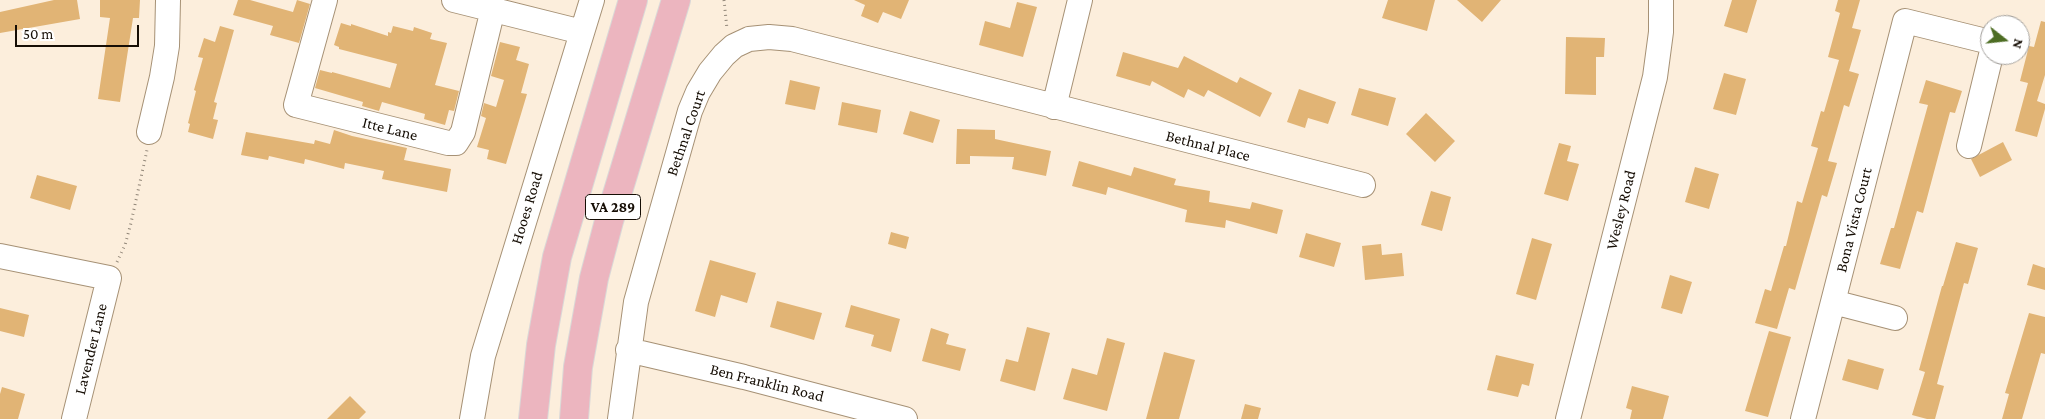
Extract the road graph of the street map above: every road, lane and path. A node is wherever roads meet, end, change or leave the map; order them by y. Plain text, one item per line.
1 (168, 0) edge
2 (325, 0) edge
3 (454, 0) edge
4 (592, 0) edge
5 (633, 0) edge
6 (676, 0) edge
7 (724, 0) edge
8 (1080, 0) edge
9 (1661, 0) edge
10 (493, 10) junction
11 (582, 32) junction
12 (1980, 40) edge
13 (730, 49) junction
14 (882, 63) joint
15 (1989, 65) edge
16 (1054, 107) junction
17 (149, 132) joint
18 (1969, 146) dead end
19 (1363, 185) dead end
20 (0, 256) edge
21 (108, 278) junction
22 (1833, 302) junction
23 (1895, 318) dead end
24 (628, 350) junction
25 (74, 419) edge
26 (472, 419) edge
27 (533, 419) edge
28 (574, 419) edge
29 (620, 419) edge
30 (906, 419) edge
31 (1568, 419) edge
32 (1803, 419) edge

1 - 17 street
2 - 10 street, Itte Lane
3 - 10 street
4 - 11 street, Hooes Road
5 - 27 main road, VA 289
6 - 28 main road, VA 289
7 - 13 path
8 - 16 street
9 - 31 street, Wesley Road
10 - 11 street
11 - 26 street, Hooes Road
12 - 22 street, Bona Vista Court
13 - 14 street, Bethnal Court
13 - 24 street, Bethnal Court
14 - 16 street, Bethnal Place
15 - 18 street
16 - 19 street, Bethnal Place
17 - 21 path
20 - 21 street
21 - 25 street, Lavender Lane
22 - 23 street
22 - 32 street, Bona Vista Court
24 - 29 street, Bethnal Court
24 - 30 street, Ben Franklin Road

